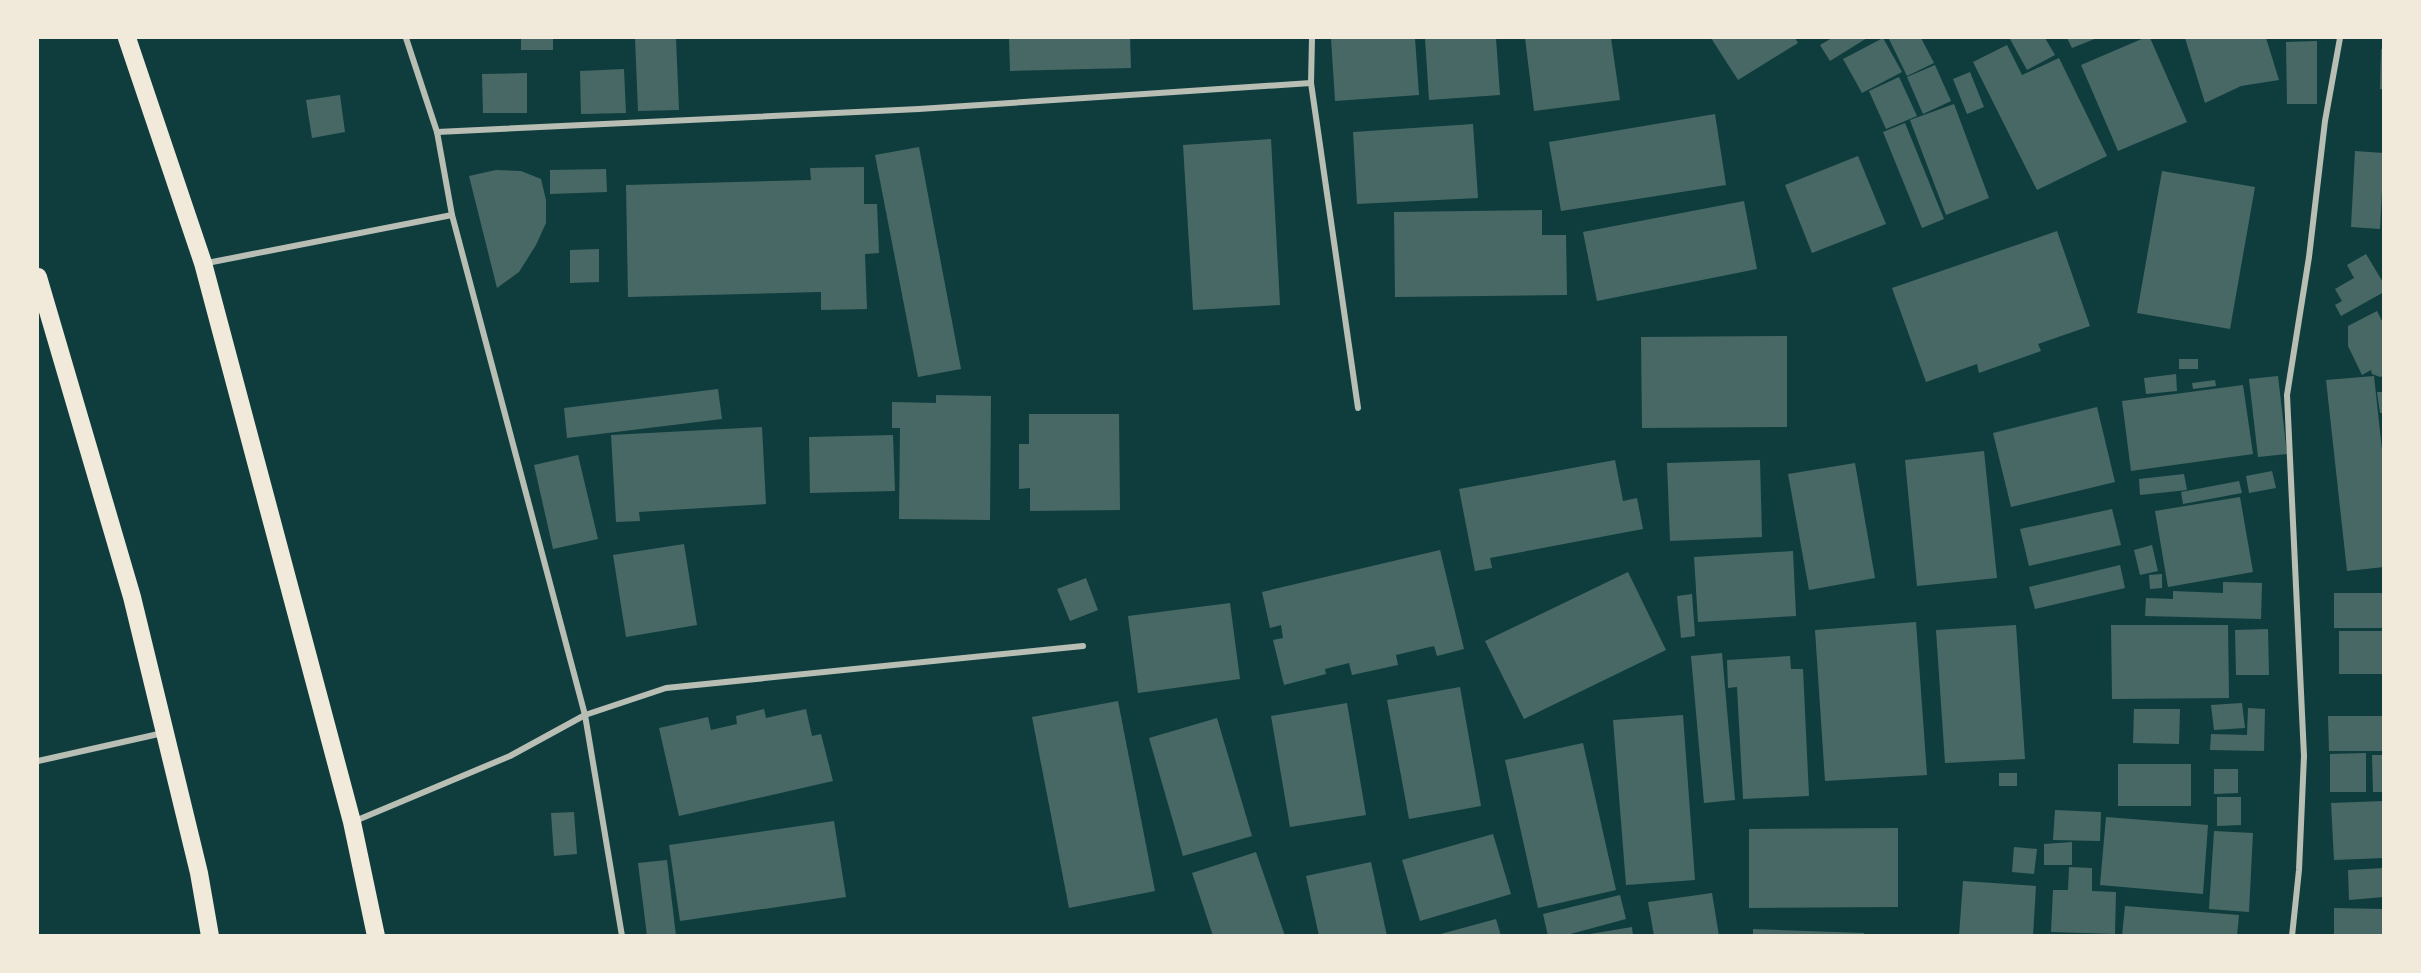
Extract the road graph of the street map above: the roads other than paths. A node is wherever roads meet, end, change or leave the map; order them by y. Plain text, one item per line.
1 (127, 38) edge
2 (406, 38) edge
3 (1312, 38) edge
4 (2340, 38) edge
5 (1311, 83) junction
6 (437, 132) junction
7 (452, 215) junction
8 (203, 264) junction
9 (38, 278) edge
10 (1358, 408) dead end
11 (1083, 646) dead end
12 (585, 715) junction
13 (165, 733) junction
14 (38, 761) edge
15 (352, 822) junction
16 (210, 936) edge
17 (376, 936) edge
18 (622, 936) edge
19 (2292, 936) edge

1 - 8 highway
2 - 6 street
3 - 5 street
4 - 19 street
5 - 6 street
5 - 10 street
6 - 7 street
7 - 8 street
7 - 12 street
8 - 15 highway
9 - 13 highway
11 - 12 street
12 - 15 street
12 - 18 street
13 - 14 street
13 - 16 highway
15 - 17 highway

